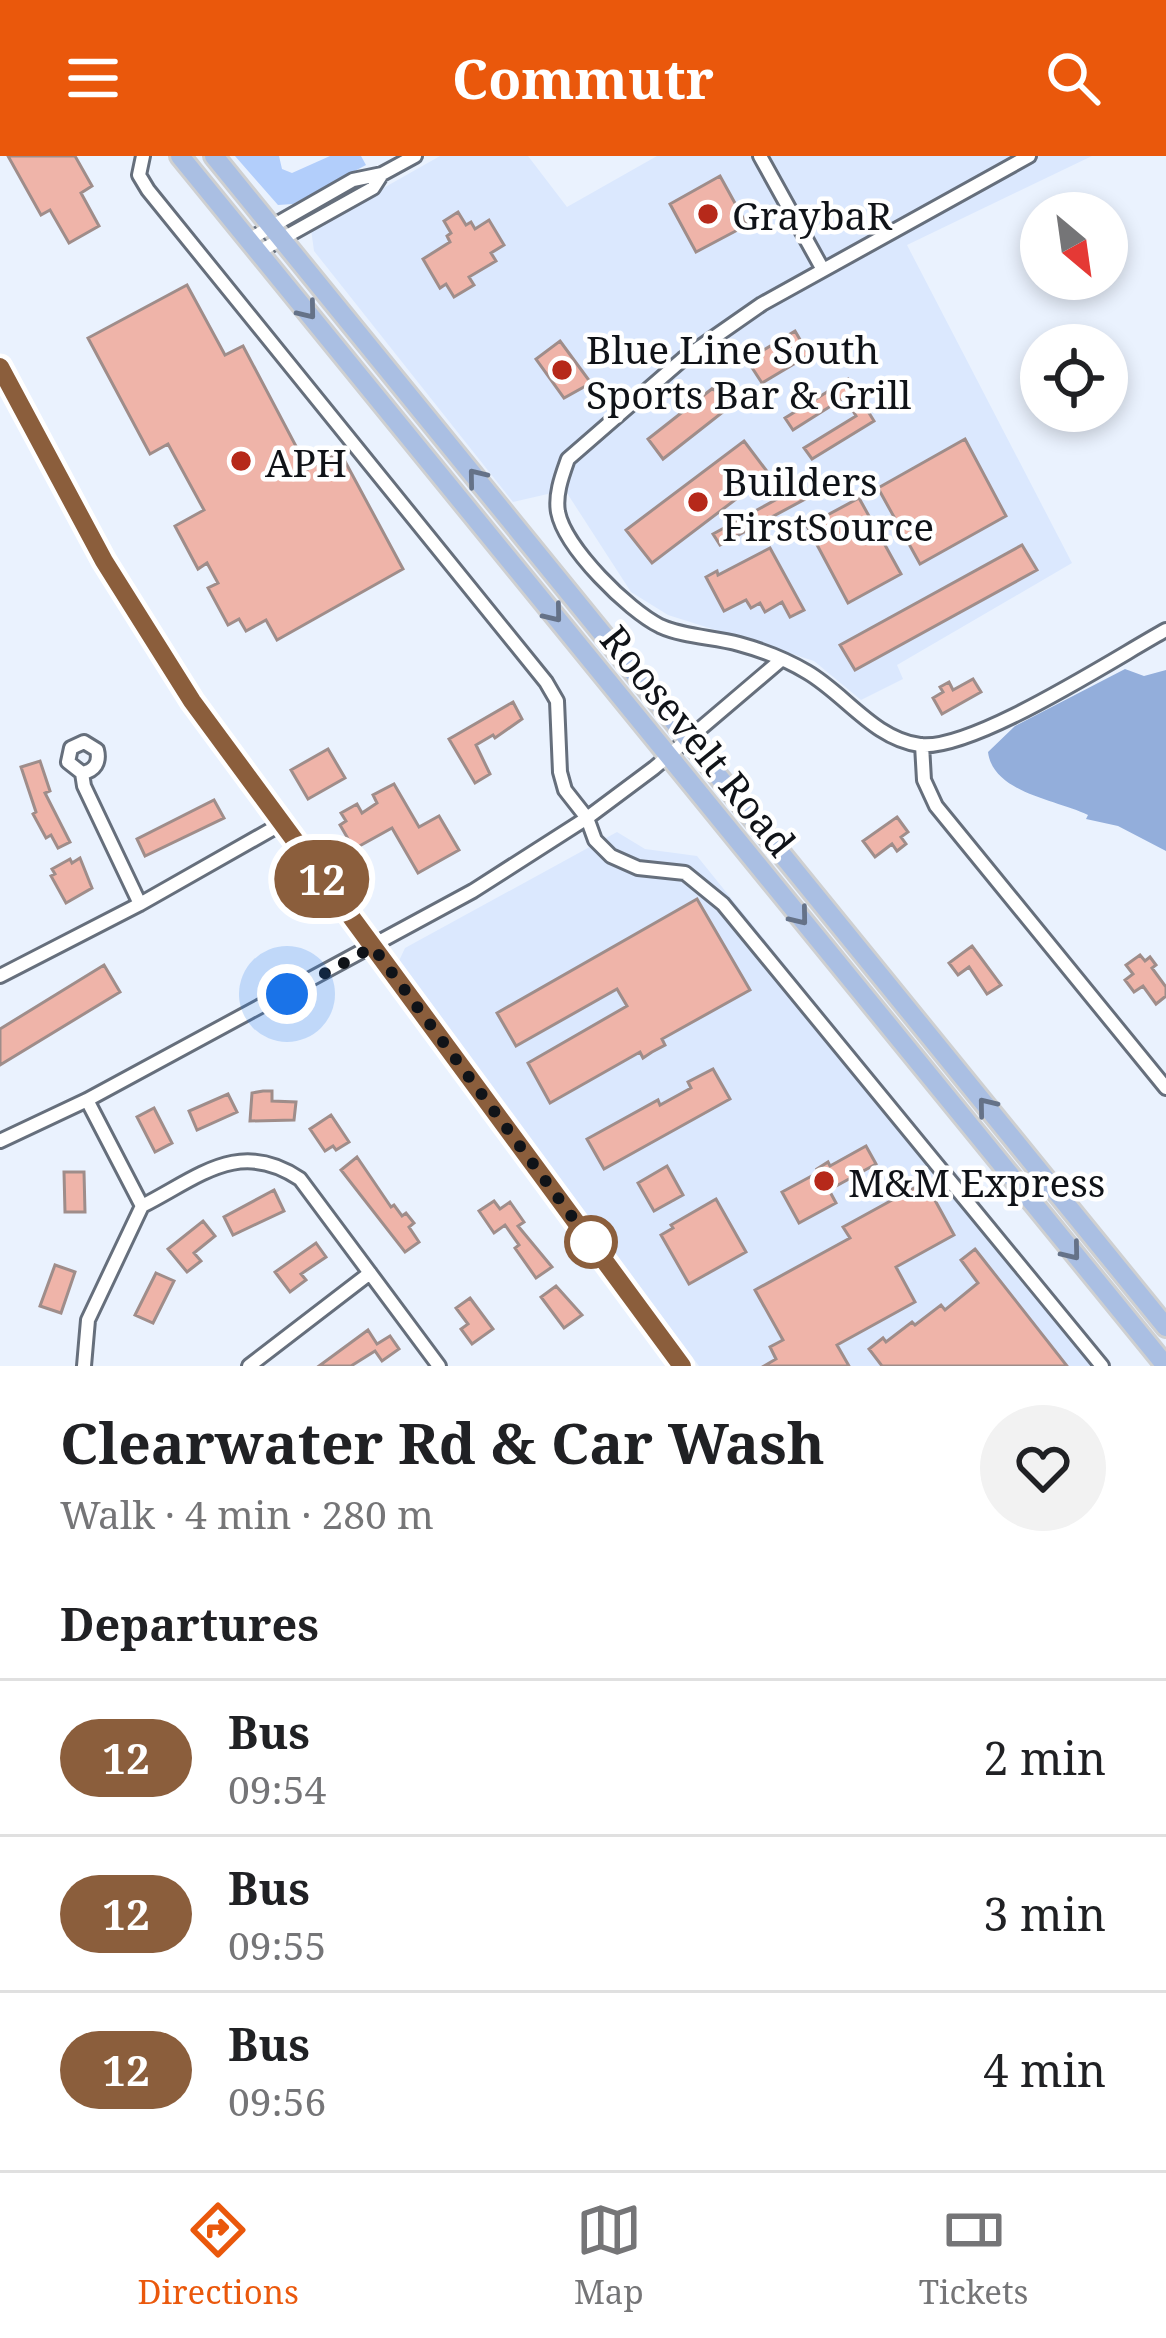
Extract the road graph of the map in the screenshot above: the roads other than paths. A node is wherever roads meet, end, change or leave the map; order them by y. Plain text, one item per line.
1 (143, 156) edge
2 (180, 156) edge
3 (214, 156) edge
4 (416, 156) edge
5 (760, 156) edge
6 (1029, 156) edge
7 (278, 234) junction
8 (255, 245) junction
9 (823, 268) junction
10 (0, 367) edge
11 (1166, 630) edge
12 (781, 660) junction
13 (690, 740) junction
14 (922, 745) junction
15 (670, 757) junction
16 (82, 773) dead end
17 (586, 818) junction
18 (281, 824) junction
19 (140, 904) junction
20 (373, 947) junction
21 (0, 976) edge
22 (1166, 1088) edge
23 (87, 1100) junction
24 (0, 1141) edge
25 (142, 1206) junction
26 (370, 1273) junction
27 (1165, 1322) edge
28 (84, 1366) edge
29 (250, 1366) edge
30 (439, 1366) edge
31 (682, 1366) edge
32 (1102, 1366) edge
33 (1166, 1366) edge

1 - 17 street
2 - 8 main road, Roosevelt Road
3 - 7 main road, Roosevelt Road
4 - 7 street
5 - 9 street
6 - 9 street
7 - 8 street
13 -> 7 main road, Roosevelt Road
8 -> 15 main road, Roosevelt Road
9 - 12 street
10 - 18 street
11 - 14 street
12 - 13 street
12 - 14 street
13 - 15 street
27 -> 13 main road, Roosevelt Road
14 - 22 street
15 - 17 street
15 -> 33 main road, Roosevelt Road
16 - 19 street
17 - 20 street
17 - 32 street
18 - 19 street
18 - 20 street
19 - 21 street
20 - 23 street
20 - 31 street
23 - 24 street
23 - 25 street
25 - 26 street
25 - 28 street
26 - 29 street
26 - 30 street

